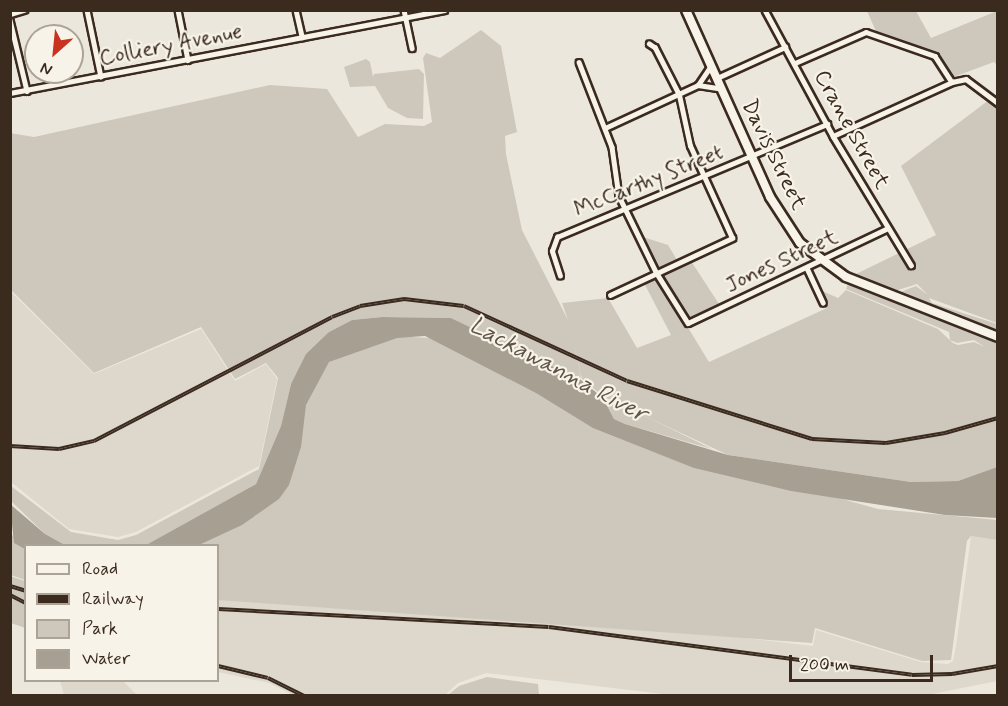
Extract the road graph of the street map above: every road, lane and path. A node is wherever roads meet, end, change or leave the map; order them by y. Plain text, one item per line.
1 (24, 10) edge
2 (87, 10) edge
3 (178, 10) edge
4 (296, 10) edge
5 (404, 10) edge
6 (444, 10) edge
7 (686, 10) edge
8 (765, 10) edge
9 (10, 14) edge
10 (405, 18) junction
11 (10, 20) edge
12 (302, 37) junction
13 (649, 44) dead end
14 (785, 47) junction
15 (412, 48) dead end
16 (188, 60) junction
17 (579, 62) dead end
18 (795, 63) junction
19 (711, 66) junction
20 (101, 77) junction
21 (717, 78) junction
22 (952, 82) junction
23 (698, 85) junction
24 (722, 89) junction
25 (27, 91) junction
26 (10, 93) edge
27 (679, 94) junction
28 (998, 103) edge
29 (826, 124) junction
30 (605, 128) junction
31 (832, 136) junction
32 (752, 158) junction
33 (704, 178) junction
34 (627, 209) junction
35 (888, 228) junction
36 (821, 262) junction
37 (911, 265) dead end
38 (807, 268) junction
39 (656, 272) junction
40 (560, 276) dead end
41 (610, 295) dead end
42 (823, 303) dead end
43 (998, 337) edge

1 - 9 street
2 - 20 street
3 - 16 street
4 - 12 street
5 - 10 street
6 - 10 street, Colliery Avenue
7 - 19 main road, Davis Street
8 - 14 street, Crane Street
10 - 12 street, Colliery Avenue
10 - 15 street
11 - 25 street
12 - 16 street, Colliery Avenue
13 - 27 street
14 - 18 street, Crane Street
14 - 21 street
16 - 20 street, Colliery Avenue
17 - 30 street
18 - 22 street
18 - 29 street, Crane Street
19 - 21 main road, Davis Street
19 - 23 street
20 - 25 street, Colliery Avenue
21 - 24 main road, Davis Street
22 - 28 street
22 - 31 street
23 - 24 street
23 - 27 street
24 - 32 main road, Davis Street
25 - 26 street, Colliery Avenue
27 - 30 street
27 - 33 street
29 - 31 street, Crane Street
29 - 32 street, McCarthy Street
30 - 34 street
31 - 35 street, Crane Street
32 - 33 street, McCarthy Street
32 - 36 main road, Davis Street
33 - 34 street, McCarthy Street
33 - 39 street
34 - 39 street
34 - 40 street, McCarthy Street
35 - 36 street, Jones Street
35 - 37 street, Crane Street
36 - 38 street, Jones Street
36 - 43 main road, Davis Street
38 - 39 street, Jones Street
38 - 42 street
39 - 41 street

